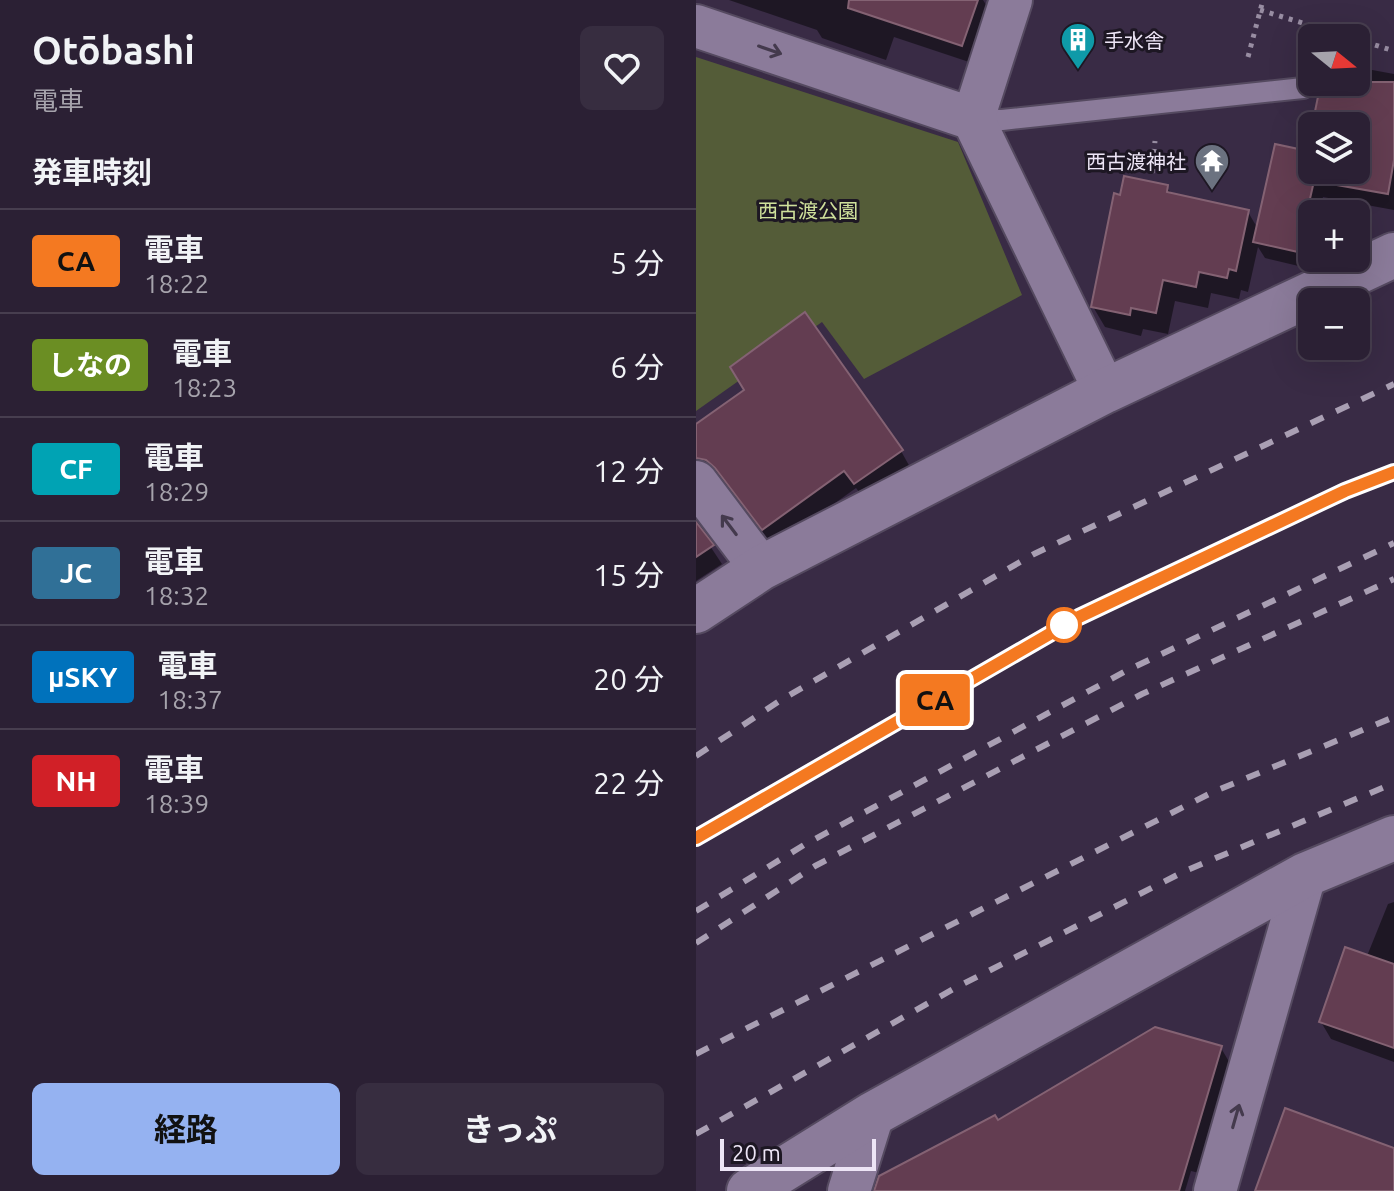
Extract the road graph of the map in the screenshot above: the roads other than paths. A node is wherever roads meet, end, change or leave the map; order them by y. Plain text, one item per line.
1 (1011, 0) edge
2 (696, 26) edge
3 (1298, 89) edge
4 (973, 119) junction
5 (1394, 255) edge
6 (1105, 391) junction
7 (696, 482) edge
8 (761, 568) junction
9 (696, 611) edge
10 (1394, 838) edge
11 (1305, 875) junction
12 (873, 1114) junction
13 (749, 1191) edge
14 (849, 1191) edge
15 (1215, 1191) edge

1 - 4 street
2 -> 4 street
3 - 4 lane
4 - 6 street
5 - 6 street
6 - 8 street
8 -> 7 street
8 - 9 street
10 - 11 street
11 - 12 street
15 -> 11 street
12 - 13 street
12 - 14 street

